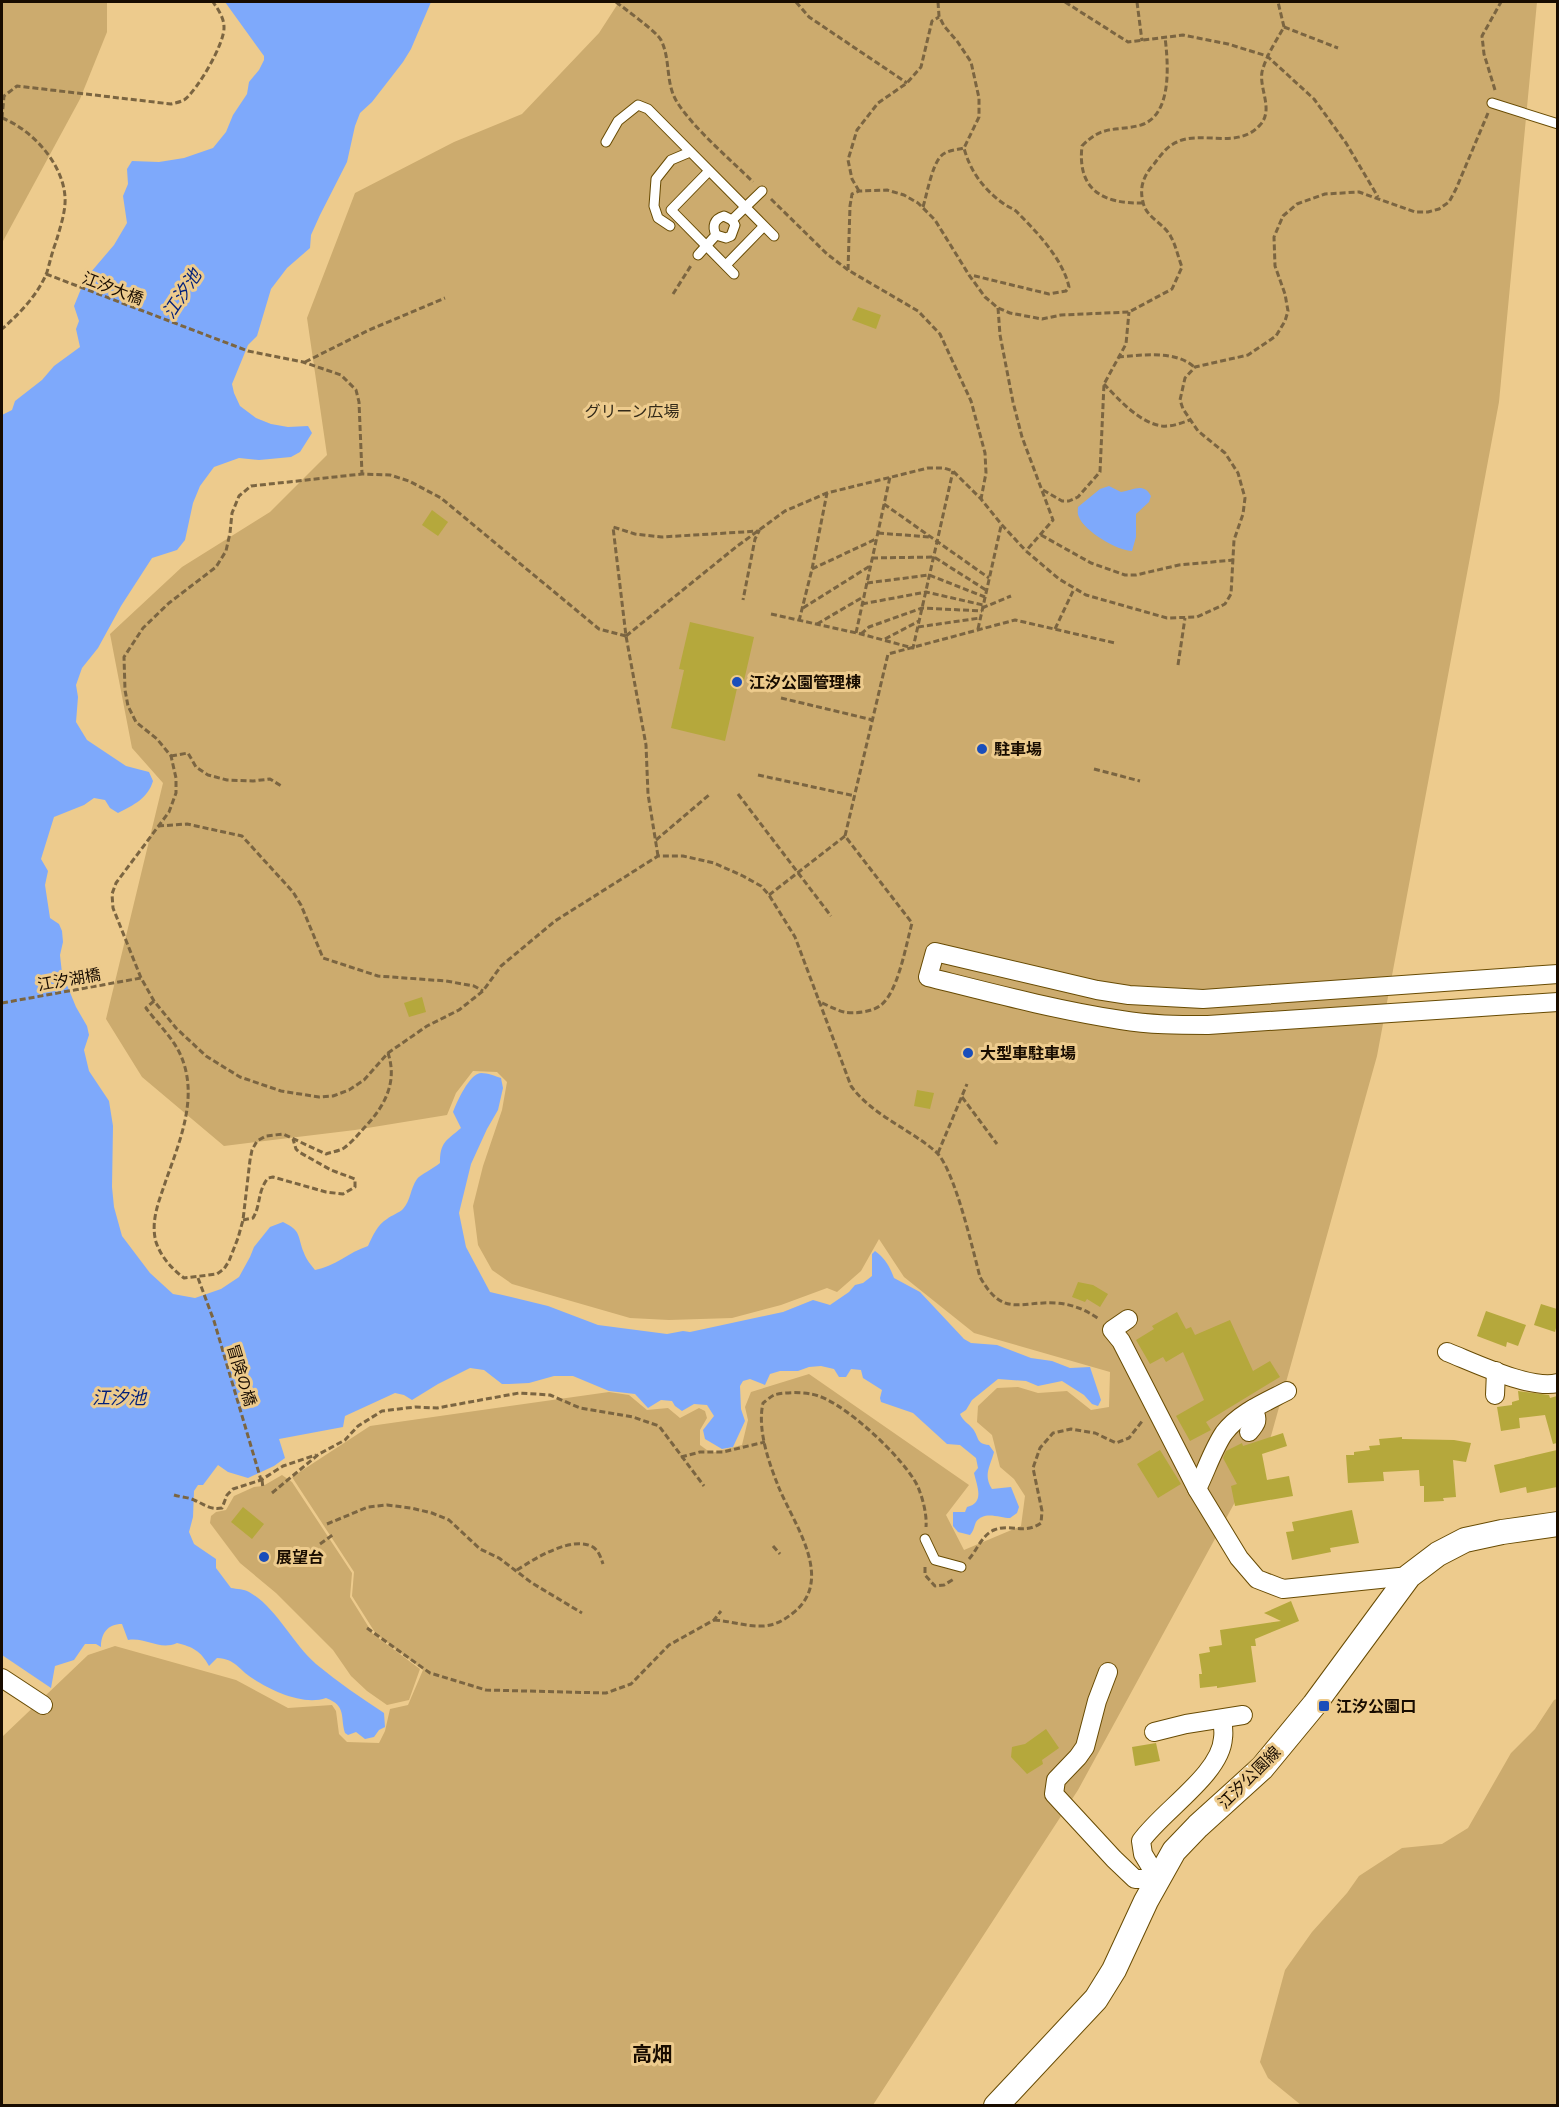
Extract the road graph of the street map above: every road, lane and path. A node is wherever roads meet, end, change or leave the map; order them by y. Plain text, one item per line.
1 (213, 2) edge
2 (616, 2) edge
3 (796, 2) edge
4 (938, 2) edge
5 (1065, 2) edge
6 (1137, 2) edge
7 (1278, 2) edge
8 (1501, 2) edge
9 (939, 16) junction
10 (1284, 27) junction
11 (1165, 37) junction
12 (1142, 41) junction
13 (1338, 48) dead end
14 (1267, 56) junction
15 (907, 83) junction
16 (1492, 103) junction
17 (2, 118) edge
18 (1557, 124) edge
19 (606, 142) dead end
20 (964, 148) junction
21 (690, 152) junction
22 (709, 171) junction
23 (762, 191) junction
24 (859, 191) junction
25 (1379, 199) junction
26 (1143, 203) junction
27 (923, 207) junction
28 (745, 208) junction
29 (732, 220) junction
30 (670, 226) dead end
31 (763, 227) junction
32 (716, 235) junction
33 (731, 236) junction
34 (774, 237) dead end
35 (706, 246) junction
36 (744, 246) junction
37 (698, 255) joint
38 (726, 266) junction
39 (848, 270) junction
40 (46, 274) junction
41 (734, 274) dead end
42 (969, 275) junction
43 (673, 294) dead end
44 (445, 298) dead end
45 (998, 308) junction
46 (1129, 312) junction
47 (2, 330) edge
48 (1118, 357) junction
49 (303, 362) junction
50 (1195, 368) junction
51 (1104, 384) junction
52 (1190, 420) junction
53 (953, 471) junction
54 (362, 474) junction
55 (890, 477) junction
56 (1043, 490) junction
57 (827, 493) junction
58 (981, 499) junction
59 (884, 504) junction
60 (1002, 525) junction
61 (759, 531) junction
62 (878, 533) junction
63 (1041, 535) junction
64 (930, 537) junction
65 (876, 539) junction
66 (937, 542) junction
67 (1026, 551) junction
68 (934, 557) junction
69 (872, 558) junction
70 (1234, 560) junction
71 (870, 566) junction
72 (812, 569) junction
73 (930, 575) junction
74 (989, 578) junction
75 (867, 583) junction
76 (1074, 589) junction
77 (986, 590) junction
78 (926, 592) junction
79 (864, 596) junction
80 (1011, 596) dead end
81 (985, 597) junction
82 (744, 600) dead end
83 (862, 604) junction
84 (922, 608) junction
85 (982, 608) junction
86 (802, 609) junction
87 (771, 614) dead end
88 (980, 618) junction
89 (1185, 618) junction
90 (799, 621) junction
91 (919, 621) junction
92 (816, 624) junction
93 (918, 627) junction
94 (978, 629) junction
95 (1056, 629) junction
96 (858, 633) junction
97 (626, 636) junction
98 (884, 640) junction
99 (1115, 644) dead end
100 (913, 648) junction
101 (1178, 665) dead end
102 (781, 698) dead end
103 (873, 720) junction
104 (171, 756) junction
105 (1094, 769) dead end
106 (758, 775) dead end
107 (1140, 781) dead end
108 (283, 787) dead end
109 (738, 794) dead end
110 (709, 795) dead end
111 (855, 796) junction
112 (158, 826) junction
113 (845, 836) junction
114 (656, 840) junction
115 (658, 856) junction
116 (797, 872) junction
117 (769, 895) junction
118 (831, 916) dead end
119 (1557, 974) edge
120 (141, 978) junction
121 (483, 991) junction
122 (154, 1001) junction
123 (818, 1002) junction
124 (1557, 1002) edge
125 (2, 1003) edge
126 (388, 1053) junction
127 (967, 1084) dead end
128 (962, 1097) junction
129 (293, 1139) junction
130 (996, 1144) dead end
131 (938, 1153) junction
132 (243, 1220) junction
133 (198, 1278) junction
134 (1128, 1319) dead end
135 (1112, 1330) junction
136 (1447, 1352) dead end
137 (1496, 1371) junction
138 (1557, 1383) edge
139 (1287, 1391) dead end
140 (1496, 1395) dead end
141 (1152, 1401) junction
142 (1253, 1409) junction
143 (1249, 1432) dead end
144 (765, 1442) junction
145 (319, 1454) junction
146 (681, 1457) junction
147 (262, 1480) junction
148 (704, 1486) dead end
149 (263, 1488) dead end
150 (1197, 1489) junction
151 (272, 1493) dead end
152 (174, 1495) dead end
153 (327, 1524) dead end
154 (1557, 1524) edge
155 (334, 1534) dead end
156 (925, 1539) junction
157 (320, 1544) dead end
158 (773, 1546) dead end
159 (780, 1554) dead end
160 (603, 1564) dead end
161 (961, 1567) junction
162 (516, 1570) junction
163 (1408, 1576) junction
164 (721, 1611) dead end
165 (582, 1613) dead end
166 (714, 1620) junction
167 (367, 1628) dead end
168 (1108, 1672) dead end
169 (2, 1678) edge
170 (44, 1705) dead end
171 (1243, 1715) dead end
172 (1222, 1719) junction
173 (1154, 1732) dead end
174 (1158, 1879) junction
175 (996, 2106) edge

1 - 17 path
2 - 23 path
3 - 15 path
4 - 9 path
5 - 12 path
6 - 12 path
7 - 10 path
8 - 16 path
9 - 15 path
9 - 20 path
10 - 13 path
10 - 14 path
11 - 12 path
11 - 14 path
11 - 26 path
14 - 25 path
14 - 26 path
15 - 24 path
16 - 18 lane
16 - 25 path
17 - 40 path
19 - 21 lane
20 - 27 path
20 - 42 path
21 - 22 lane
21 - 30 lane
22 - 28 lane
22 - 35 lane
23 - 28 lane
23 - 39 path
24 - 27 path
24 - 39 path
25 - 50 path
26 - 46 path
27 - 42 path
28 - 29 lane
28 - 31 lane
29 - 32 lane
29 - 33 lane
31 - 34 lane
31 - 36 lane
32 - 33 lane
32 - 35 lane
33 - 36 lane
35 - 37 lane
35 - 38 lane
36 - 38 lane
37 - 43 path
38 - 41 lane
39 - 58 path
40 - 47 path
40 - 49 path, 江汐大橋
42 - 45 path
44 - 49 path
45 - 46 path
45 - 56 path
46 - 48 path
48 - 50 path
48 - 51 path
49 - 54 path, 江汐大橋
50 - 52 path
51 - 52 path
51 - 56 path
52 - 70 path
53 - 55 path
53 - 58 path
53 - 66 path
54 - 97 path
54 - 104 path
55 - 57 path
55 - 59 path
56 - 63 path
57 - 61 path
57 - 72 path
58 - 60 path
59 - 62 path
59 - 64 path
60 - 67 path
60 - 74 path
61 - 82 path
61 - 97 path
61 - 97 path
62 - 64 path
62 - 65 path
63 - 67 path
63 - 70 path
64 - 66 path
65 - 69 path
65 - 72 path
66 - 68 path
66 - 74 path
67 - 76 path
68 - 69 path
68 - 73 path
68 - 77 path
69 - 71 path
70 - 89 path
71 - 75 path
71 - 86 path
72 - 86 path
73 - 75 path
73 - 78 path
73 - 81 path
74 - 77 path
75 - 79 path
76 - 89 path
76 - 95 path
77 - 81 path
78 - 83 path
78 - 84 path
78 - 85 path
79 - 83 path
79 - 92 path
80 - 85 path
81 - 85 path
83 - 96 path
84 - 85 path
84 - 91 path
84 - 96 path
85 - 88 path
86 - 90 path
87 - 90 path
88 - 93 path
88 - 94 path
89 - 101 path
90 - 92 path
91 - 93 path
91 - 98 path
92 - 96 path
93 - 100 path
94 - 95 path
94 - 100 path
95 - 99 path
96 - 98 path
97 - 114 path
98 - 100 path
100 - 103 path
102 - 103 path
103 - 111 path
104 - 108 path
104 - 112 path
105 - 107 path
106 - 111 path
109 - 116 path
110 - 114 path
111 - 113 path
112 - 120 path
112 - 121 path
113 - 116 path
113 - 123 path
114 - 115 path
115 - 117 path
115 - 121 path
116 - 117 path
116 - 118 path
117 - 123 path
119 - 124 street
120 - 122 path
120 - 125 path, 江汐湖橋
121 - 126 path
122 - 126 path
122 - 133 path
123 - 131 path
126 - 129 path
127 - 128 path
128 - 130 path
128 - 131 path
129 - 132 path
129 - 132 path
131 - 135 path
132 - 133 path
133 - 147 path, 冒険の橋
134 - 135 street
135 - 141 street
136 - 137 street
137 - 138 street
137 - 140 street
139 - 142 street
141 - 150 street
141 - 161 path
142 - 143 street
142 - 150 street
144 - 146 path
144 - 156 path
144 - 166 path
145 - 146 path
145 - 147 path
145 - 151 path
146 - 148 path
147 - 149 path, 冒険の橋
147 - 152 path
150 - 163 street
153 - 162 path
154 - 163 main road, 江汐公園線
155 - 157 path
156 - 161 lane
156 - 161 path
158 - 159 path
160 - 162 path
162 - 165 path
163 - 174 main road, 江汐公園線
164 - 166 path
166 - 167 path
168 - 174 street
169 - 170 street
171 - 172 street
172 - 173 street
172 - 174 street
174 - 175 main road, 江汐公園線

